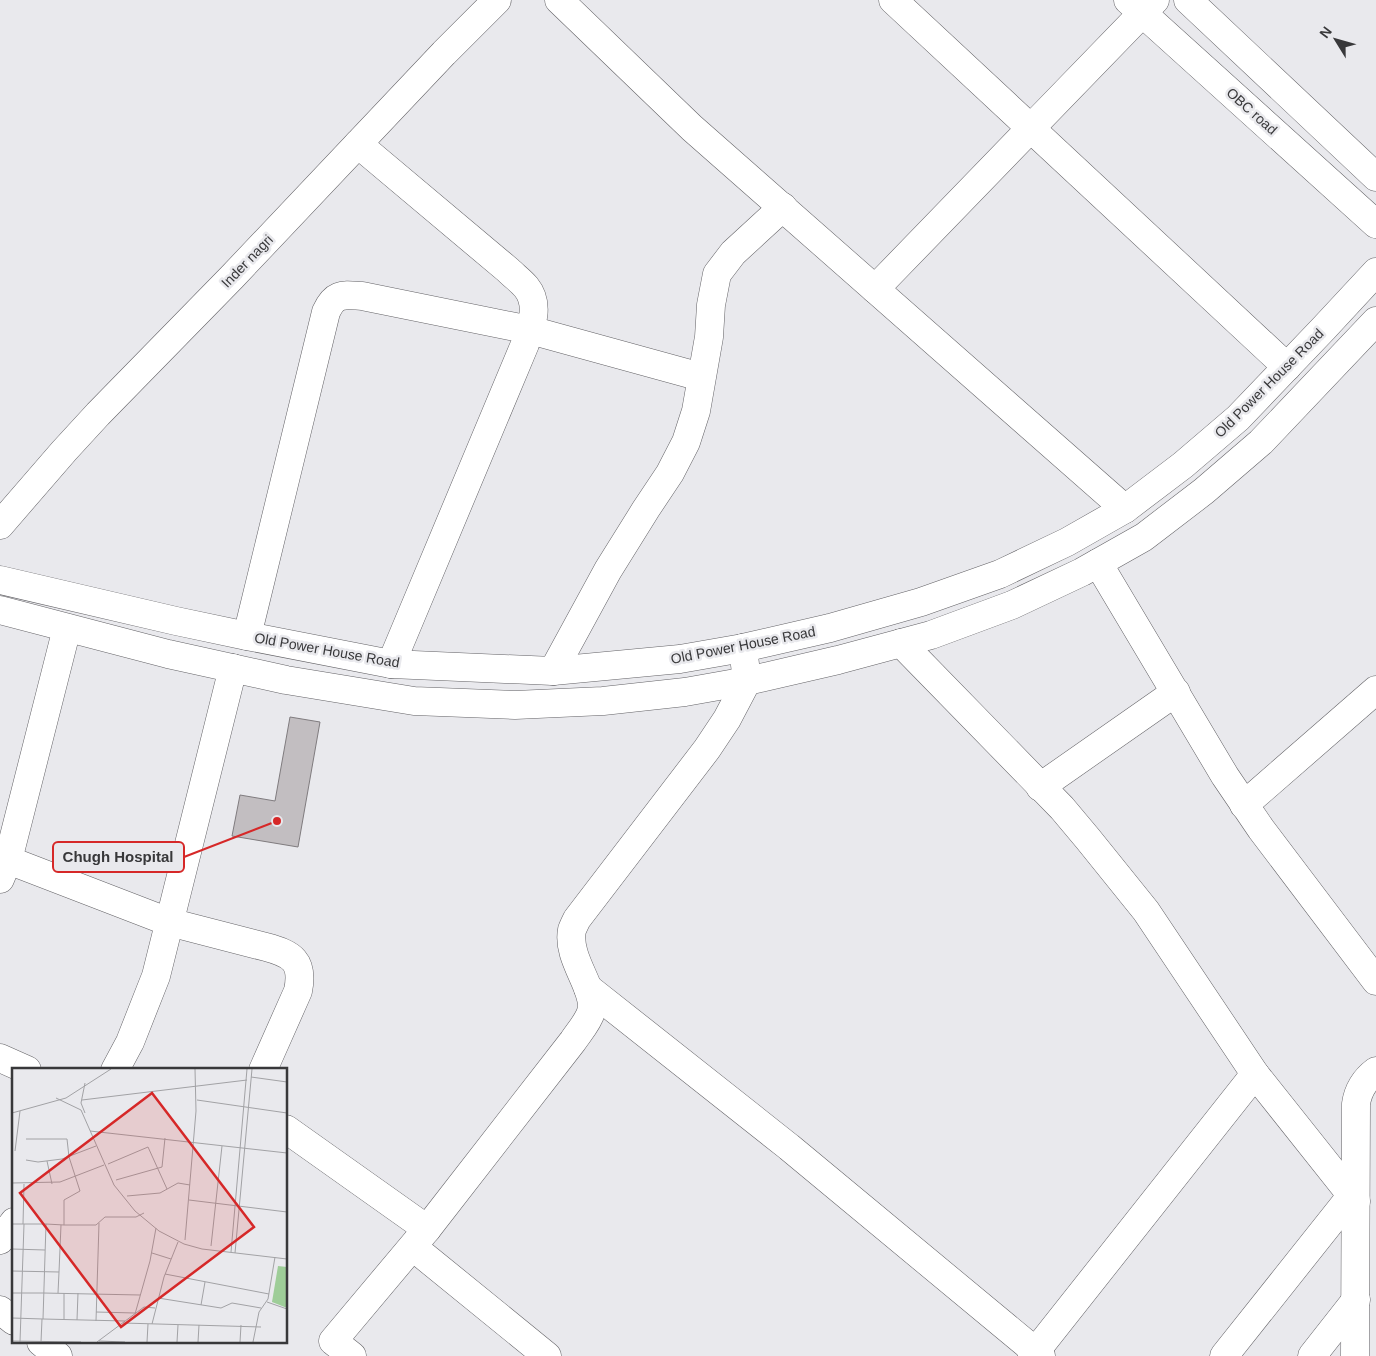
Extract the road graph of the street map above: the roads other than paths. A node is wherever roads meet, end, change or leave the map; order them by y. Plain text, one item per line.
1 (498, 0) edge
2 (559, 0) edge
3 (893, 0) edge
4 (1188, 0) edge
5 (1141, 4) edge
6 (1030, 128) junction
7 (358, 144) junction
8 (1376, 177) edge
9 (782, 207) junction
10 (1376, 224) edge
11 (1376, 272) edge
12 (875, 289) junction
13 (1376, 321) edge
14 (530, 330) junction
15 (1287, 366) junction
16 (702, 377) junction
17 (1125, 509) junction
18 (0, 525) edge
19 (1098, 563) junction
20 (0, 580) edge
21 (0, 610) edge
22 (67, 628) junction
23 (247, 636) junction
24 (901, 643) junction
25 (743, 648) junction
26 (391, 664) junction
27 (233, 668) junction
28 (553, 671) junction
29 (747, 681) junction
30 (1376, 690) edge
31 (1176, 692) junction
32 (1040, 787) junction
33 (1244, 805) junction
34 (2, 865) edge
35 (169, 922) junction
36 (1373, 969) edge
37 (588, 988) junction
38 (0, 1058) edge
39 (22, 1068) edge
40 (117, 1068) edge
41 (264, 1068) edge
42 (1376, 1071) edge
43 (1254, 1074) junction
44 (288, 1131) edge
45 (1354, 1198) junction
46 (12, 1225) edge
47 (420, 1238) junction
48 (0, 1240) edge
49 (1363, 1303) edge
50 (0, 1310) edge
51 (12, 1319) edge
52 (43, 1344) edge
53 (336, 1351) edge
54 (1036, 1354) edge
55 (58, 1356) edge
56 (547, 1356) edge
57 (1224, 1356) edge
58 (1312, 1356) edge
59 (1355, 1356) edge

1 - 7 main road, Inder nagri
2 - 9 main road
3 - 6 main road
4 - 8 main road
5 - 6 main road
5 - 10 main road, OBC road
6 - 12 main road
6 - 15 main road
7 - 14 main road
7 - 18 main road, Inder nagri
9 - 12 main road
9 - 16 main road
11 - 15 main road, Old Power House Road
12 - 17 main road
13 - 19 main road
14 - 16 main road
14 - 23 main road
14 - 26 main road
15 - 17 main road, Old Power House Road
16 - 28 main road
17 - 25 main road, Old Power House Road
19 - 24 main road
19 - 31 main road
20 - 23 main road, Old Power House Road
21 - 22 main road
22 - 27 main road
22 - 34 main road
23 - 26 main road, Old Power House Road
24 - 29 main road
24 - 32 main road
25 - 28 main road, Old Power House Road
25 - 29 main road
26 - 28 main road, Old Power House Road
27 - 29 main road
27 - 35 main road
29 - 37 main road
30 - 33 main road
31 - 32 main road
31 - 33 main road
32 - 43 main road
33 - 36 main road
34 - 35 main road
35 - 40 main road
35 - 41 main road
37 - 47 main road
37 - 54 main road
38 - 39 main road
42 - 45 main road
43 - 45 main road
43 - 54 main road
44 - 47 main road
45 - 49 main road
45 - 57 main road
46 - 48 main road
47 - 53 main road
47 - 56 main road
49 - 58 main road
49 - 59 main road
50 - 51 main road
52 - 55 main road

